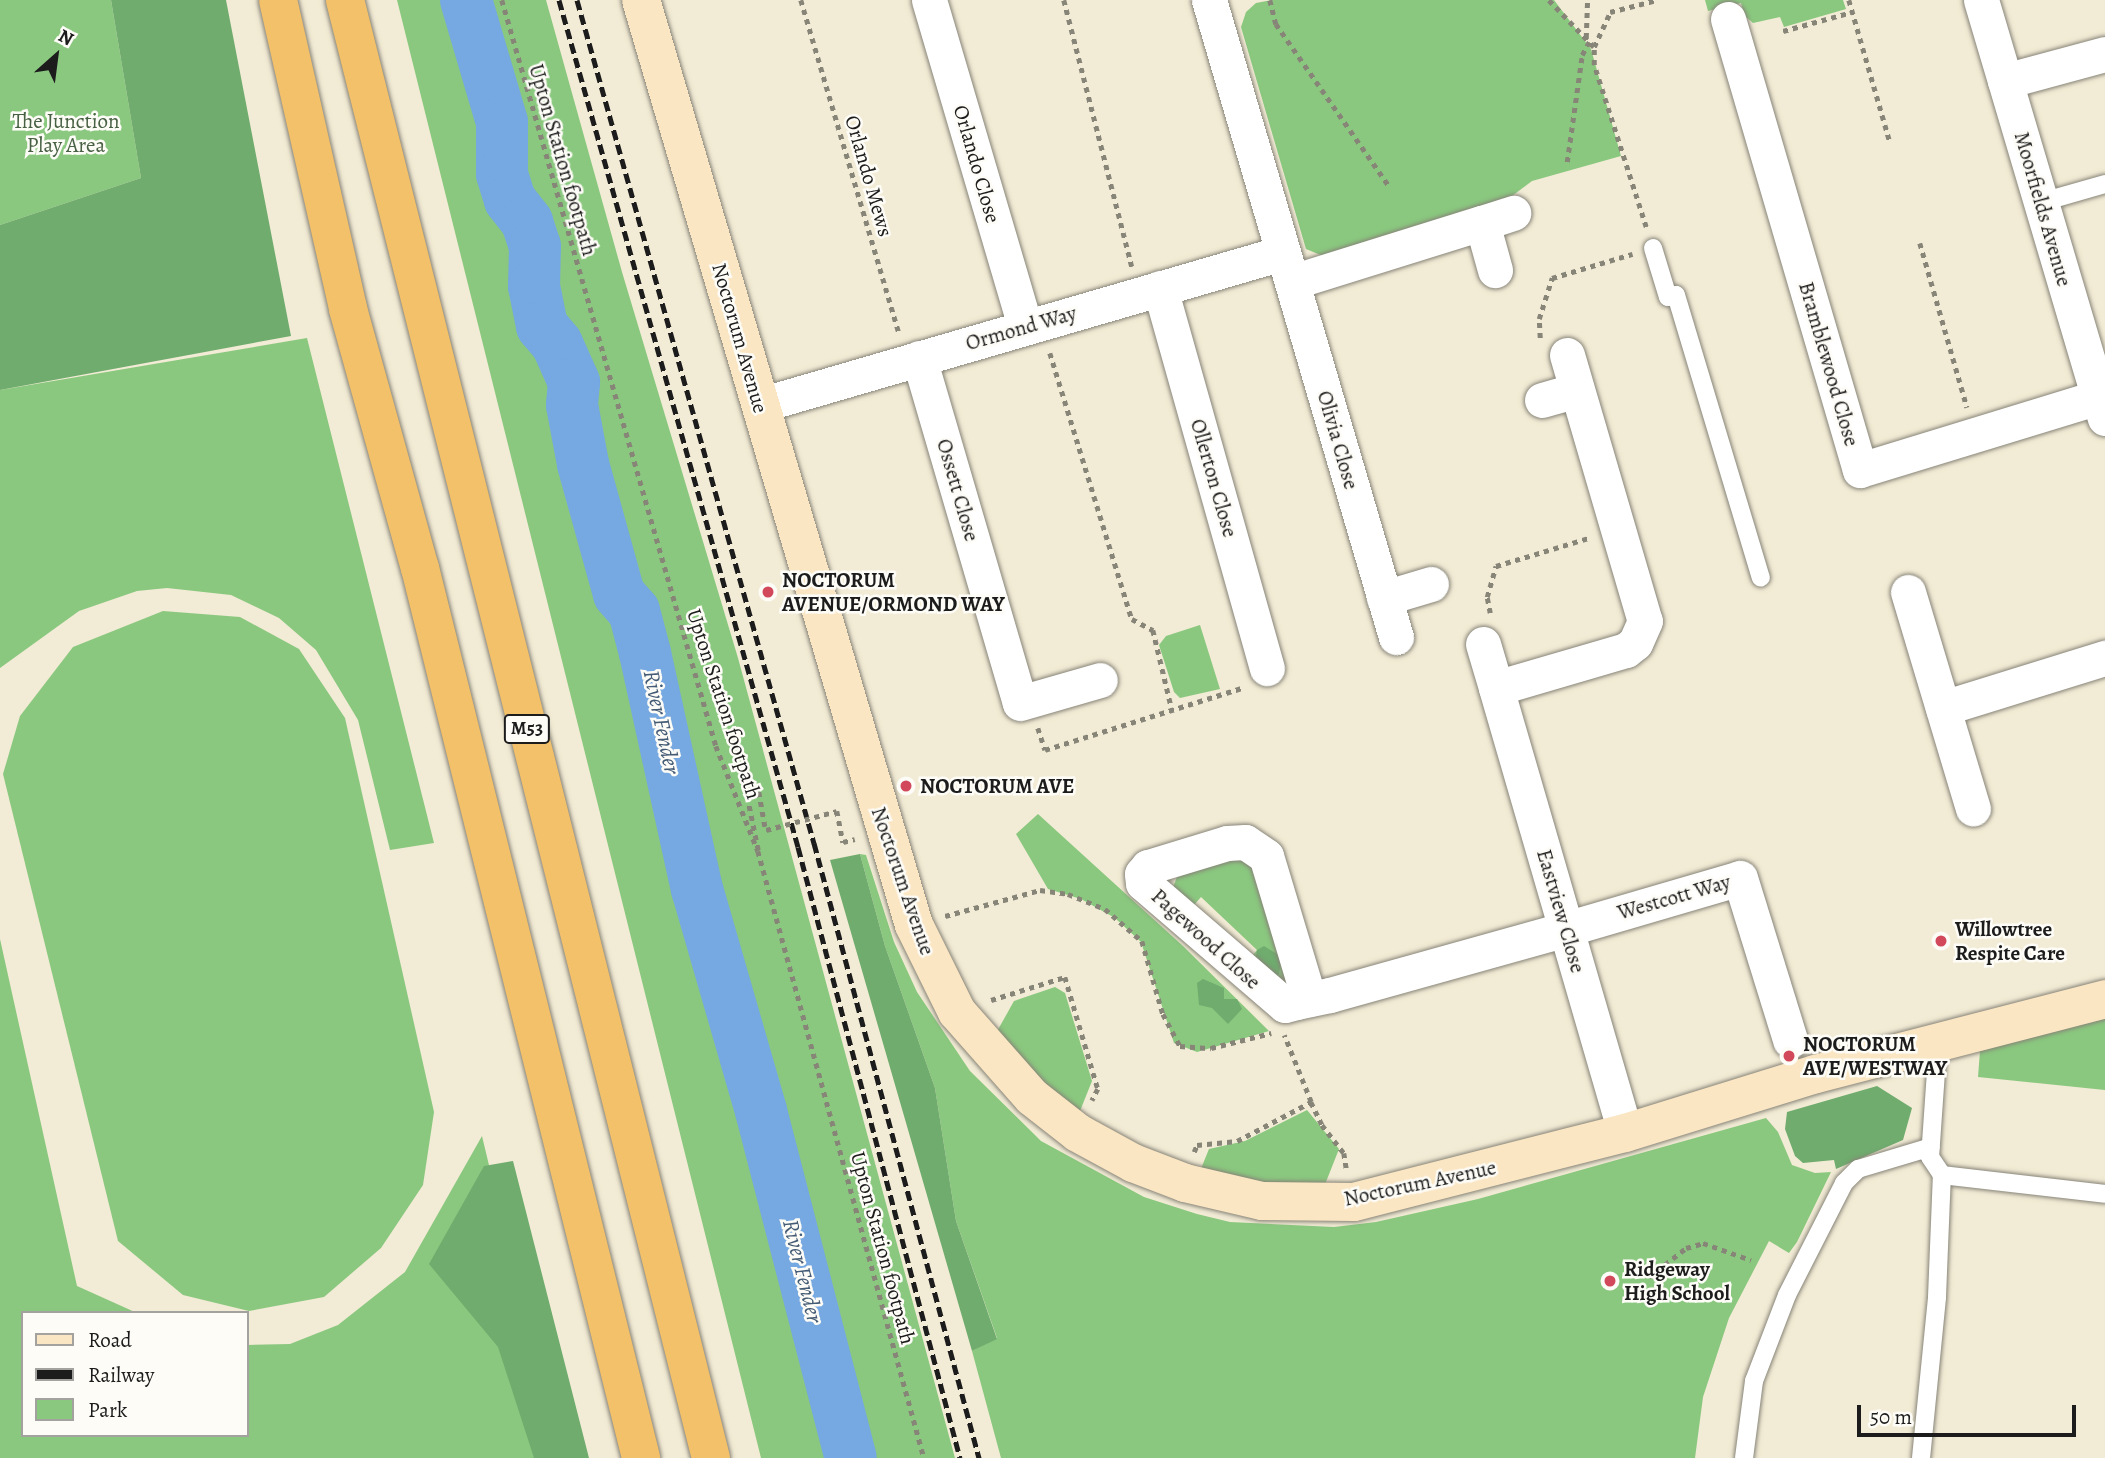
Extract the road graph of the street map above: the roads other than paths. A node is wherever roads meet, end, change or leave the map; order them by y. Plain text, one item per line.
1 (278, 0) edge
2 (345, 0) edge
3 (641, 0) edge
4 (929, 0) edge
5 (1209, 0) edge
6 (1981, 0) edge
7 (1728, 19) dead end
8 (2105, 54) edge
9 (2005, 82) junction
10 (2105, 184) edge
11 (2042, 202) junction
12 (1653, 248) road end
13 (1287, 267) junction
14 (1495, 270) dead end
15 (1150, 291) junction
16 (2091, 319) edge
17 (1033, 325) junction
18 (1567, 355) road end
19 (913, 360) junction
20 (1577, 390) junction
21 (1542, 400) dead end
22 (760, 405) junction
23 (2102, 407) edge
24 (1761, 578) dead end
25 (1431, 584) dead end
26 (1908, 592) dead end
27 (1384, 598) junction
28 (1396, 637) dead end
29 (1483, 644) road end
30 (2105, 658) edge
31 (1267, 668) road end
32 (1100, 680) dead end
33 (1496, 688) junction
34 (1943, 708) junction
35 (1973, 808) dead end
36 (1566, 929) junction
37 (1310, 999) junction
38 (2105, 999) edge
39 (1790, 1040) dead end
40 (1938, 1043) junction
41 (1625, 1133) junction
42 (1931, 1147) junction
43 (1942, 1175) junction
44 (2105, 1194) edge
45 (641, 1458) edge
46 (710, 1458) edge
47 (1744, 1458) edge
48 (1921, 1458) edge

1 - 45 highway
2 - 46 highway, M53
3 - 22 street, Noctorum Avenue
4 - 17 street, Orlando Close
5 - 13 street, Olivia Close
6 - 9 street, Moorfields Avenue
7 - 23 street, Bramblewood Close
8 - 9 street
9 - 11 street, Moorfields Avenue
10 - 11 lane
11 - 16 street, Moorfields Avenue
12 - 24 lane
13 - 14 street
13 - 15 street, Ormond Way
13 - 27 street, Olivia Close
15 - 17 street, Ormond Way
15 - 31 street, Ollerton Close
16 - 23 street, Moorfields Avenue
17 - 19 street, Ormond Way
18 - 20 street
19 - 22 street, Ormond Way
19 - 32 street, Ossett Close
20 - 21 street
20 - 33 street
22 - 41 street, Noctorum Avenue
25 - 27 street
26 - 34 street
27 - 28 street, Olivia Close
29 - 33 street, Eastview Close
30 - 34 street
33 - 36 street, Eastview Close
34 - 35 street
36 - 37 street, Pagewood Close
36 - 39 street, Westcott Way
36 - 41 street, Eastview Close
37 - 37 street, Pagewood Close
38 - 40 street, Noctorum Avenue
40 - 41 street, Noctorum Avenue
40 - 42 lane
42 - 43 lane
42 - 47 lane
43 - 44 lane
43 - 48 lane

